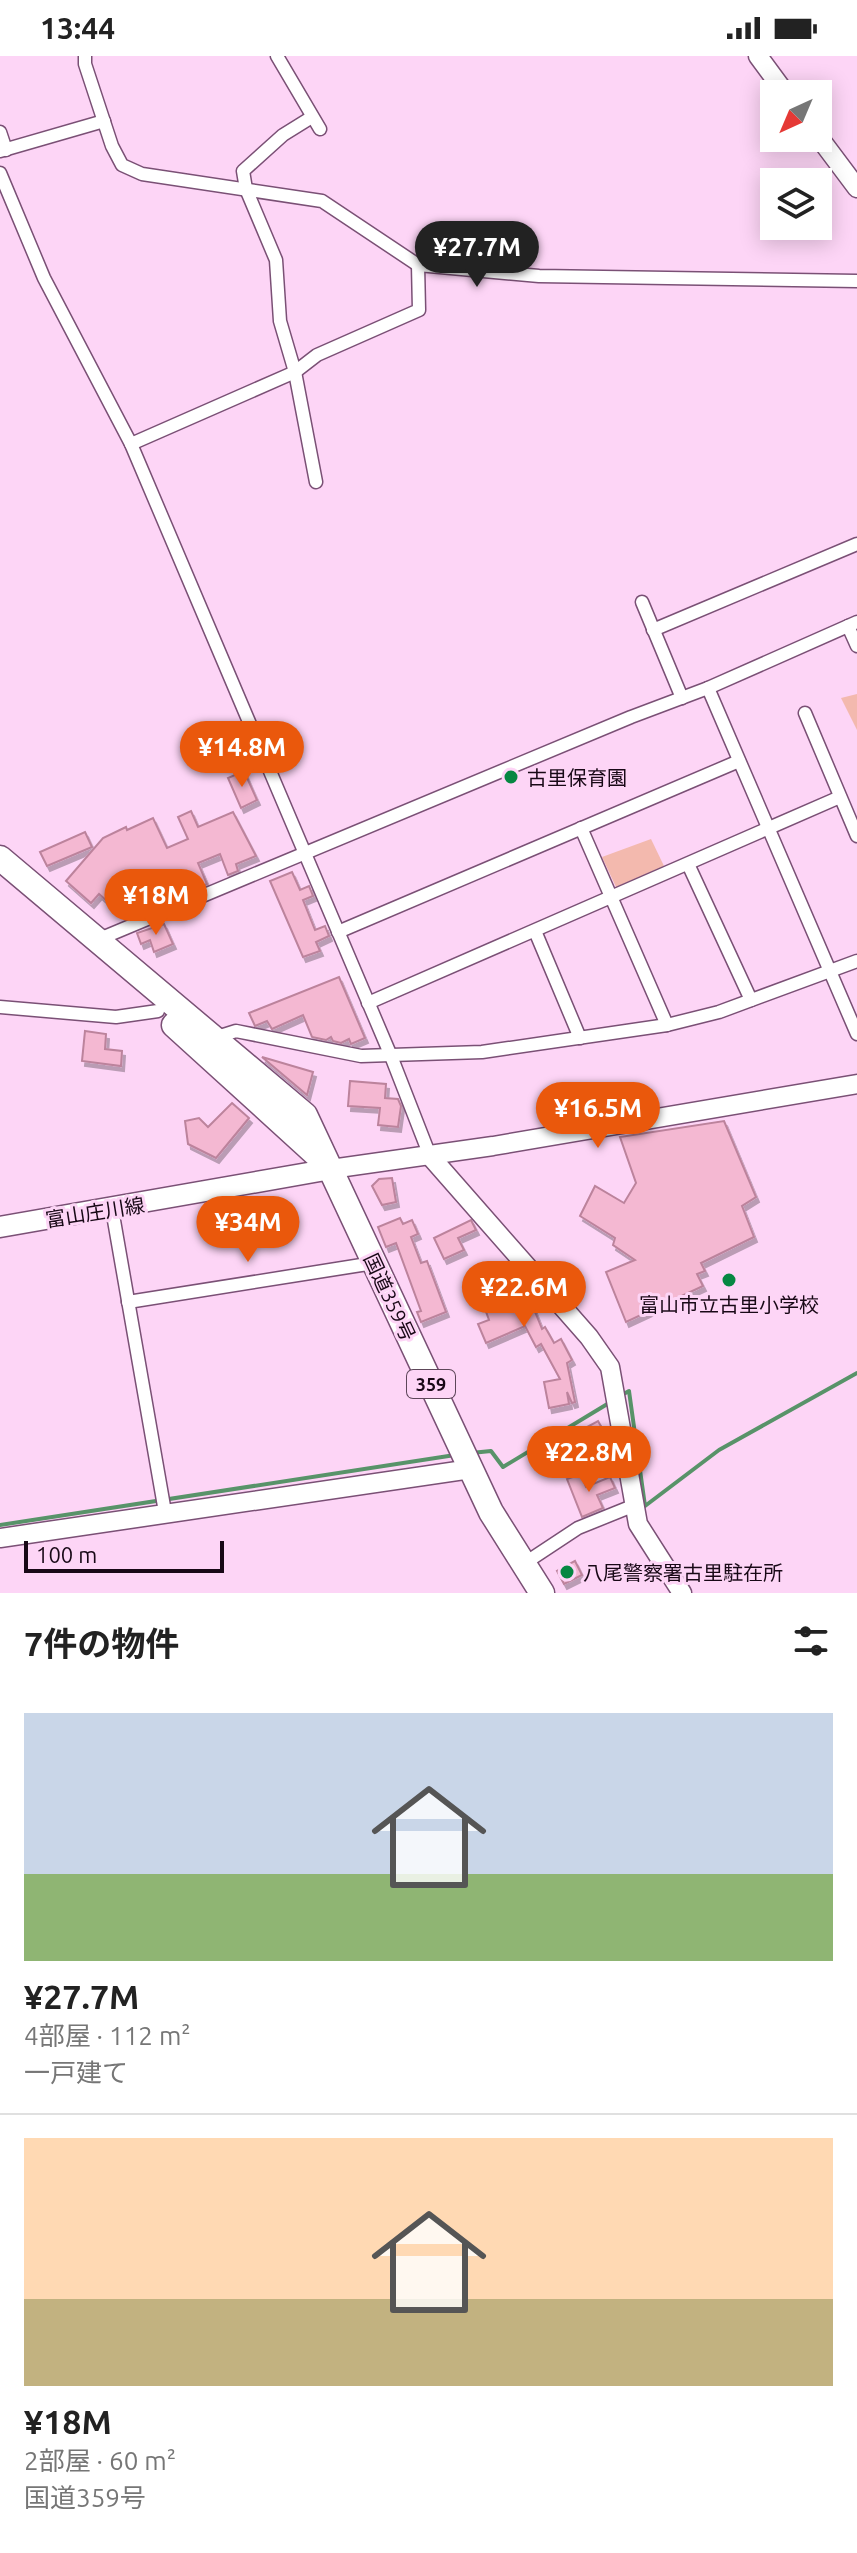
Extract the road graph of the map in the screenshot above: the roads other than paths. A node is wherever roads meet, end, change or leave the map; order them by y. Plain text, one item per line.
1 (85, 56) edge
2 (277, 56) edge
3 (758, 56) edge
4 (776, 80) edge
5 (312, 117) junction
6 (104, 121) junction
7 (320, 129) dead end
8 (0, 132) edge
9 (3, 150) edge
10 (830, 152) edge
11 (0, 173) edge
12 (857, 188) edge
13 (246, 189) junction
14 (418, 265) junction
15 (857, 281) edge
16 (295, 372) junction
17 (131, 444) junction
18 (316, 482) dead end
19 (857, 544) edge
20 (642, 602) dead end
21 (853, 624) edge
22 (653, 630) junction
23 (857, 646) edge
24 (708, 688) junction
25 (682, 698) junction
26 (805, 713) dead end
27 (739, 761) junction
28 (840, 797) junction
29 (581, 828) junction
30 (767, 830) junction
31 (857, 836) edge
32 (305, 854) junction
33 (0, 858) edge
34 (688, 864) junction
35 (0, 877) edge
36 (611, 898) junction
37 (535, 931) junction
38 (338, 932) junction
39 (97, 940) junction
40 (857, 961) edge
41 (829, 971) junction
42 (751, 1000) junction
43 (368, 1003) junction
44 (0, 1007) edge
45 (158, 1011) junction
46 (667, 1025) junction
47 (857, 1034) edge
48 (214, 1038) junction
49 (580, 1038) junction
50 (391, 1056) junction
51 (857, 1084) edge
52 (430, 1156) junction
53 (331, 1169) junction
54 (112, 1209) junction
55 (0, 1227) edge
56 (374, 1263) junction
57 (128, 1302) junction
58 (471, 1469) junction
59 (635, 1505) junction
60 (165, 1512) junction
61 (0, 1538) edge
62 (522, 1565) junction
63 (542, 1593) edge
64 (682, 1593) edge

1 - 6 street
2 - 5 street
3 - 4 street
5 - 7 street
5 - 13 street
6 - 9 street
6 - 13 street
8 - 9 street
10 - 12 street
11 - 17 street
13 - 14 street
13 - 16 street
14 - 15 street
14 - 16 street
16 - 17 street
16 - 18 street
17 - 32 street
19 - 22 street
20 - 22 street
21 - 23 street
21 - 24 street
22 - 25 street
24 - 25 street
24 - 27 street
25 - 32 street
26 - 28 street
27 - 29 street
27 - 30 street
28 - 30 street
28 - 31 street
29 - 36 street
29 - 38 street
30 - 34 street
30 - 41 street
32 - 38 street
32 - 39 street
33 - 39 highway, 国道359号 / 359
34 - 36 street
34 - 42 street
35 - 45 highway, 国道359号 / 359
36 - 37 street
36 - 46 street
37 - 43 street
37 - 49 street
38 - 43 street
39 - 48 highway, 国道359号 / 359
40 - 41 street
41 - 42 street
41 - 47 street
42 - 46 street
43 - 50 street
44 - 45 street
45 - 53 highway, 国道359号 / 359
46 - 49 street
48 - 50 street
48 - 53 highway, 国道359号 / 359
49 - 50 street
50 - 52 street
51 - 52 street
52 - 53 street
52 - 59 street
53 - 54 main road, 富山庄川線
53 - 56 highway, 国道359号 / 359
54 - 55 main road, 富山庄川線
54 - 57 street
56 - 57 street
56 - 58 highway, 国道359号 / 359
57 - 60 street
58 - 60 street
58 - 62 highway, 国道359号 / 359
59 - 62 street
59 - 64 street
60 - 61 street
62 - 63 highway, 国道359号 / 359

